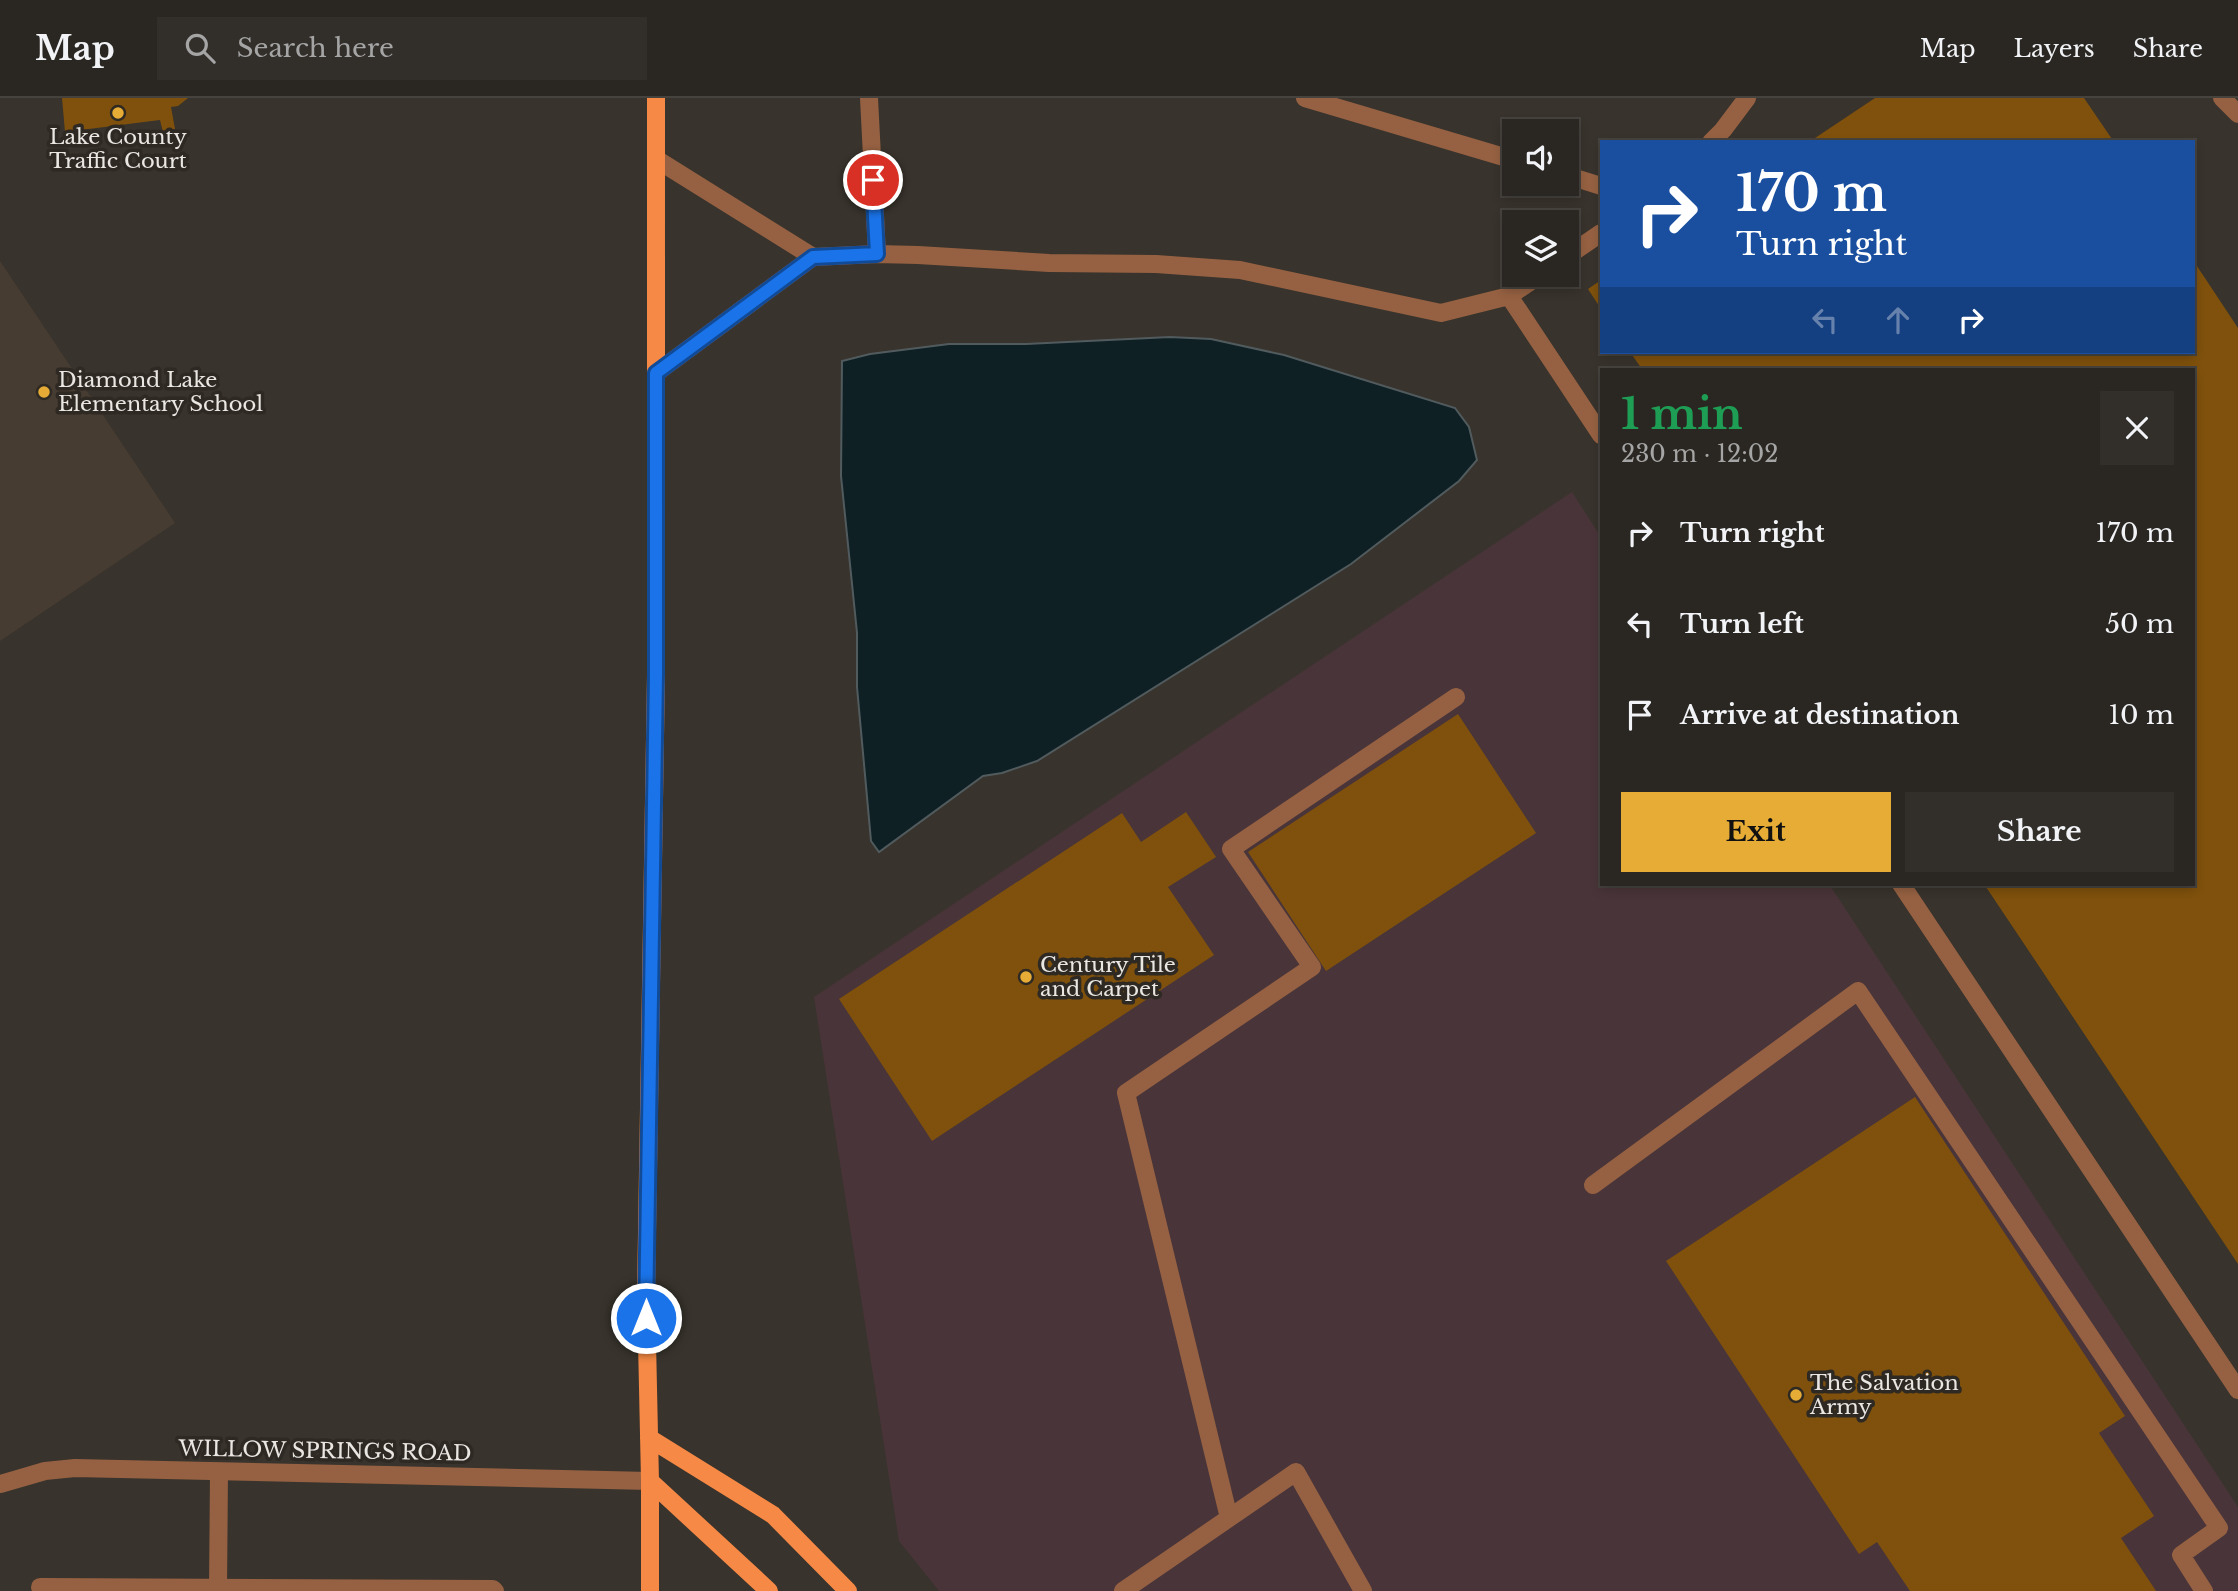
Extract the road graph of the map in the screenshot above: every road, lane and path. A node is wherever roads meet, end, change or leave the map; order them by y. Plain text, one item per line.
1 (656, 98) edge
2 (869, 98) edge
3 (1305, 98) edge
4 (1747, 98) edge
5 (2222, 98) edge
6 (2238, 114) edge
7 (1713, 140) edge
8 (1502, 156) edge
9 (656, 159) junction
10 (1579, 179) edge
11 (1600, 186) edge
12 (1600, 234) edge
13 (1579, 248) edge
14 (877, 254) junction
15 (813, 257) junction
16 (1522, 287) edge
17 (1509, 296) junction
18 (656, 373) junction
19 (1600, 433) edge
20 (1456, 697) dead end
21 (1901, 886) edge
22 (1593, 1185) dead end
23 (2238, 1390) edge
24 (649, 1438) junction
25 (219, 1472) junction
26 (650, 1481) junction
27 (0, 1484) edge
28 (1229, 1518) junction
29 (40, 1587) dead end
30 (218, 1589) edge
31 (495, 1591) edge
32 (650, 1591) edge
33 (769, 1591) edge
34 (848, 1591) edge
35 (1123, 1591) edge
36 (1363, 1591) edge
37 (2204, 1591) edge

1 - 9 main road
2 - 14 street
3 - 8 street
4 - 7 street
5 - 6 street
9 - 15 street
9 - 18 main road
10 - 11 street
12 - 13 street
14 - 15 street
14 - 17 street
15 - 18 street
16 - 17 street
17 - 19 street
18 - 24 main road
20 - 28 street
21 - 23 street
22 - 37 street
24 - 26 main road
24 - 34 main road
25 - 26 street, WILLOW SPRINGS ROAD
25 - 27 street, WILLOW SPRINGS ROAD
25 - 30 street
26 - 32 main road
26 - 33 main road
28 - 35 street
28 - 36 street
29 - 30 street
30 - 31 street

